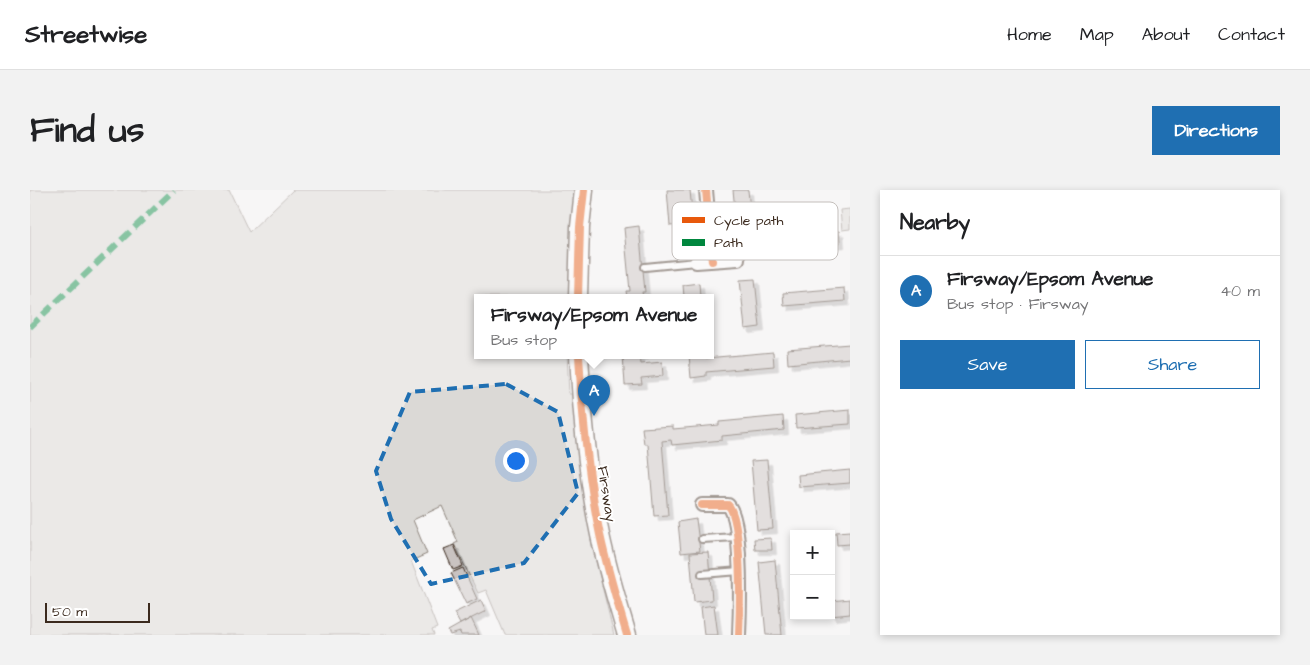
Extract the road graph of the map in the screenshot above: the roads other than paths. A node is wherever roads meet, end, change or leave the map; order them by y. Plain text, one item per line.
1 (584, 190) edge
2 (725, 260) edge
3 (712, 261) joint
4 (696, 262) joint
5 (645, 267) dead end
6 (578, 294) edge
7 (578, 359) edge
8 (702, 505) dead end
9 (736, 537) junction
10 (702, 539) dead end
11 (740, 571) junction
12 (702, 574) dead end
13 (626, 635) edge
14 (739, 635) edge

1 - 6 street
2 - 3 street
3 - 4 street
4 - 5 lane
7 - 13 street, Firsway
8 - 9 street
9 - 10 lane
9 - 11 street
11 - 12 lane
11 - 14 street

